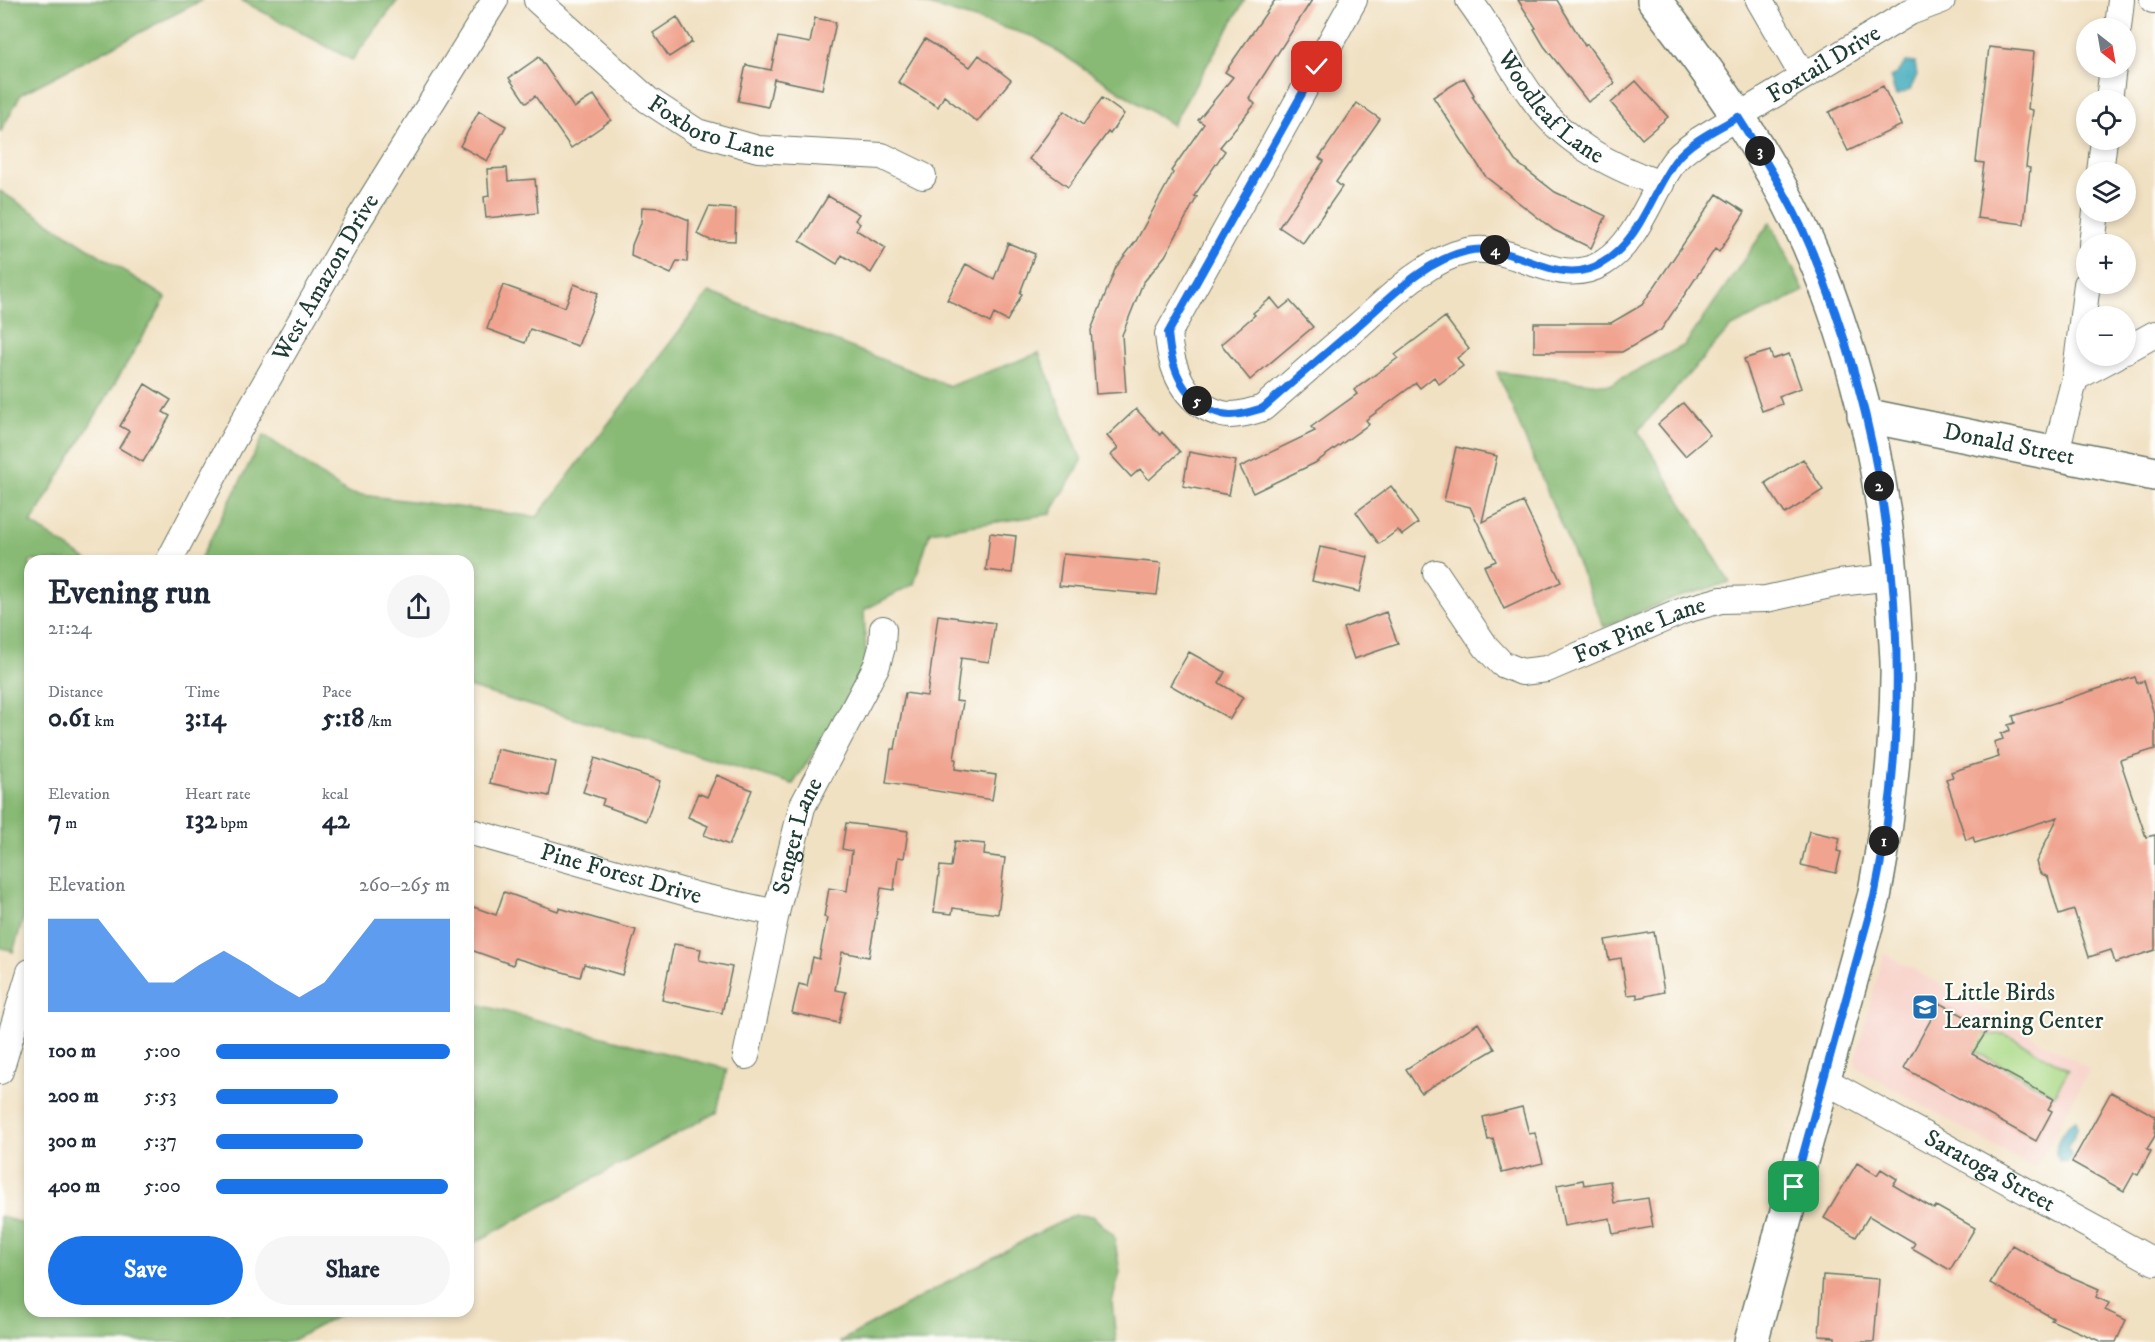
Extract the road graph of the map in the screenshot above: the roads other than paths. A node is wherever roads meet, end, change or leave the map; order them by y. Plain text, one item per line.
1 (495, 0) edge
2 (537, 0) edge
3 (1354, 0) edge
4 (1469, 0) edge
5 (1654, 0) edge
6 (1759, 0) edge
7 (1942, 0) edge
8 (2121, 0) edge
9 (2119, 18) edge
10 (1803, 76) junction
11 (1738, 117) junction
12 (923, 176) dead end
13 (1661, 184) junction
14 (2086, 294) edge
15 (2155, 334) edge
16 (2136, 344) edge
17 (2097, 366) edge
18 (2075, 378) junction
19 (1864, 415) junction
20 (2055, 454) junction
21 (2155, 474) edge
22 (172, 555) edge
23 (1436, 573) dead end
24 (1892, 577) junction
25 (883, 629) dead end
26 (474, 833) edge
27 (776, 913) junction
28 (24, 992) edge
29 (746, 1056) dead end
30 (0, 1071) edge
31 (1824, 1080) junction
32 (2155, 1262) edge
33 (1751, 1342) edge

1 - 22 street, West Amazon Drive
2 - 12 street, Foxboro Lane
3 - 13 street
4 - 13 street, Woodleaf Lane
5 - 11 main road
6 - 10 street
7 - 10 street, Foxtail Drive
8 - 9 street
10 - 11 street, Foxtail Drive
11 - 13 street
11 - 19 main road
14 - 18 street
15 - 16 street
17 - 18 street
18 - 20 street
19 - 20 main road, Donald Street
19 - 24 main road
20 - 21 main road, Donald Street
23 - 24 street, Fox Pine Lane
24 - 31 main road
25 - 27 street, Senger Lane
26 - 27 street, Pine Forest Drive
27 - 29 street, Senger Lane
28 - 30 street
31 - 32 street, Saratoga Street
31 - 33 main road

